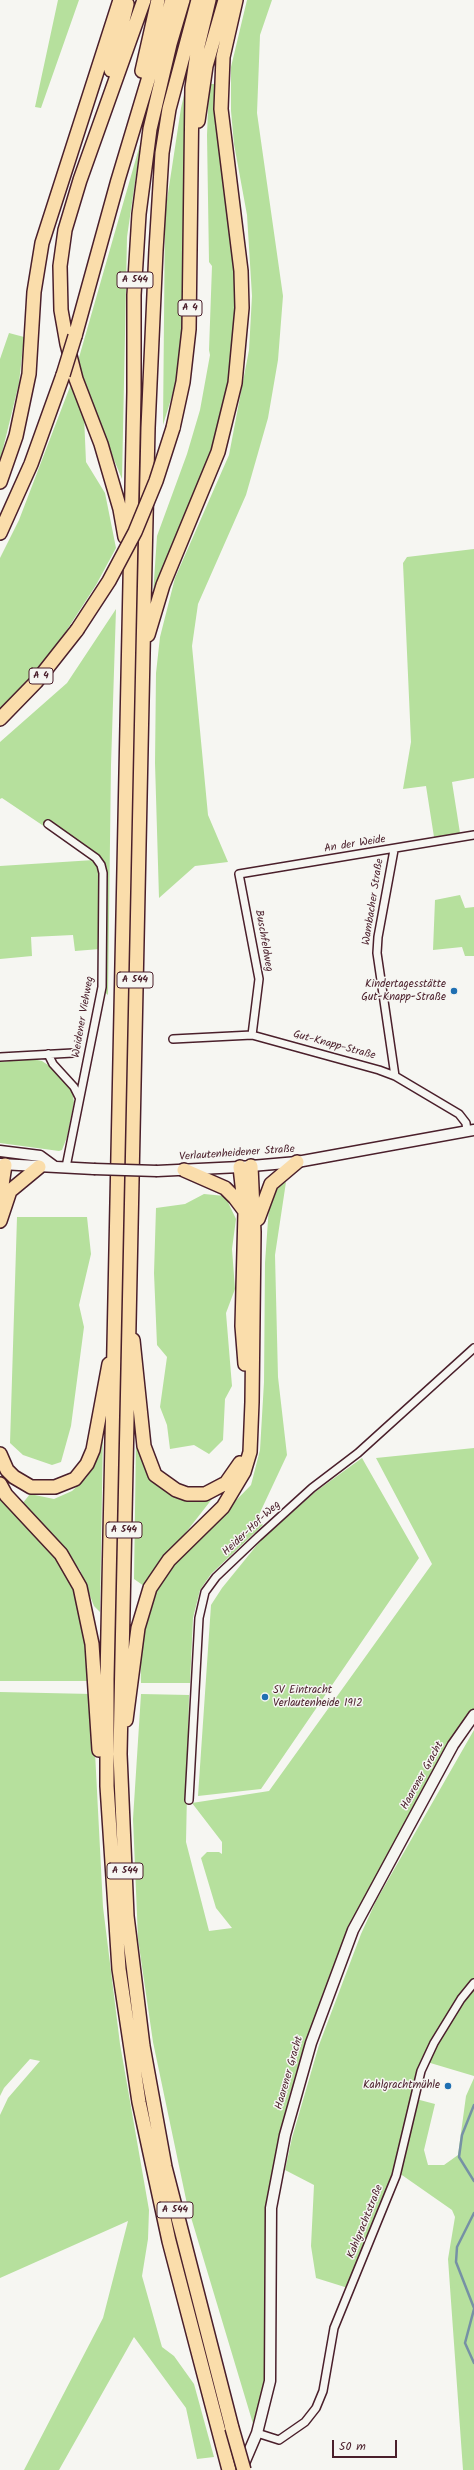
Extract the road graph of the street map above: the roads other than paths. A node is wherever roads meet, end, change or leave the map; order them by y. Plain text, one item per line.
1 (120, 0) edge
2 (128, 0) edge
3 (144, 0) edge
4 (158, 0) edge
5 (172, 0) edge
6 (183, 0) edge
7 (198, 0) edge
8 (209, 0) edge
9 (225, 0) edge
10 (236, 0) edge
11 (135, 120) junction
12 (95, 141) junction
13 (190, 187) junction
14 (0, 482) edge
15 (0, 533) edge
16 (130, 565) junction
17 (143, 652) junction
18 (0, 719) edge
19 (48, 824) dead end
20 (474, 835) edge
21 (394, 850) junction
22 (240, 874) joint
23 (252, 1036) junction
24 (173, 1039) dead end
25 (73, 1053) dead end
26 (48, 1054) junction
27 (0, 1057) edge
28 (395, 1076) junction
29 (79, 1097) junction
30 (471, 1130) edge
31 (0, 1151) edge
32 (297, 1162) junction
33 (2, 1164) edge
34 (39, 1167) junction
35 (55, 1167) junction
36 (66, 1167) junction
37 (246, 1167) junction
38 (184, 1170) junction
39 (0, 1198) edge
40 (245, 1212) junction
41 (0, 1221) edge
42 (254, 1232) junction
43 (128, 1307) junction
44 (114, 1343) junction
45 (474, 1348) edge
46 (0, 1454) edge
47 (0, 1484) edge
48 (474, 1715) edge
49 (120, 1754) junction
50 (107, 1786) junction
51 (189, 1800) dead end
52 (474, 1982) edge
53 (257, 2433) junction
54 (229, 2470) edge
55 (241, 2470) edge
56 (244, 2470) edge

1 - 14 highway
2 - 12 highway
3 - 12 highway
4 - 11 highway
5 - 11 highway
6 - 16 highway, A 544
7 - 17 highway, A 544
8 - 13 highway, A 4
9 - 13 highway
10 - 17 highway
11 - 15 highway, bridge
12 - 16 highway
13 - 18 highway, A 4, bridge
16 - 44 highway, A 544
17 - 43 highway, A 544
19 - 29 street, Weidener Viehweg
20 - 21 street, An der Weide
21 - 22 street, An der Weide
21 - 28 street, Wambacher Straße
22 - 23 street, Buschfeldweg
23 - 24 street, Gut-Knapp-Straße
23 - 28 street, Gut-Knapp-Straße
25 - 26 street
26 - 27 street
26 - 29 street
28 - 30 street, Gut-Knapp-Straße
29 - 36 street, Weidener Viehweg
30 - 32 main road, Verlautenheidener Straße
31 - 35 main road
32 - 37 main road, Verlautenheidener Straße
32 - 42 highway
33 - 34 main road, Verlautenheidener Straße
33 - 39 highway
34 - 35 main road, Verlautenheidener Straße
34 - 41 highway
35 - 36 main road, Verlautenheidener Straße
36 - 38 main road, Verlautenheidener Straße, bridge
37 - 38 main road, Verlautenheidener Straße
37 - 40 highway
37 - 42 highway
38 - 40 highway
40 - 43 highway
42 - 49 highway
43 - 49 highway, A 544
44 - 46 highway
44 - 50 highway, A 544
45 - 51 street, Heider-Hof-Weg
47 - 50 highway
48 - 53 main road, Haarener Gracht
49 - 56 highway, A 544, bridge
50 - 54 highway, A 544
52 - 53 street, Kahlgrachtstraße
53 - 55 main road, Haarener Gracht

